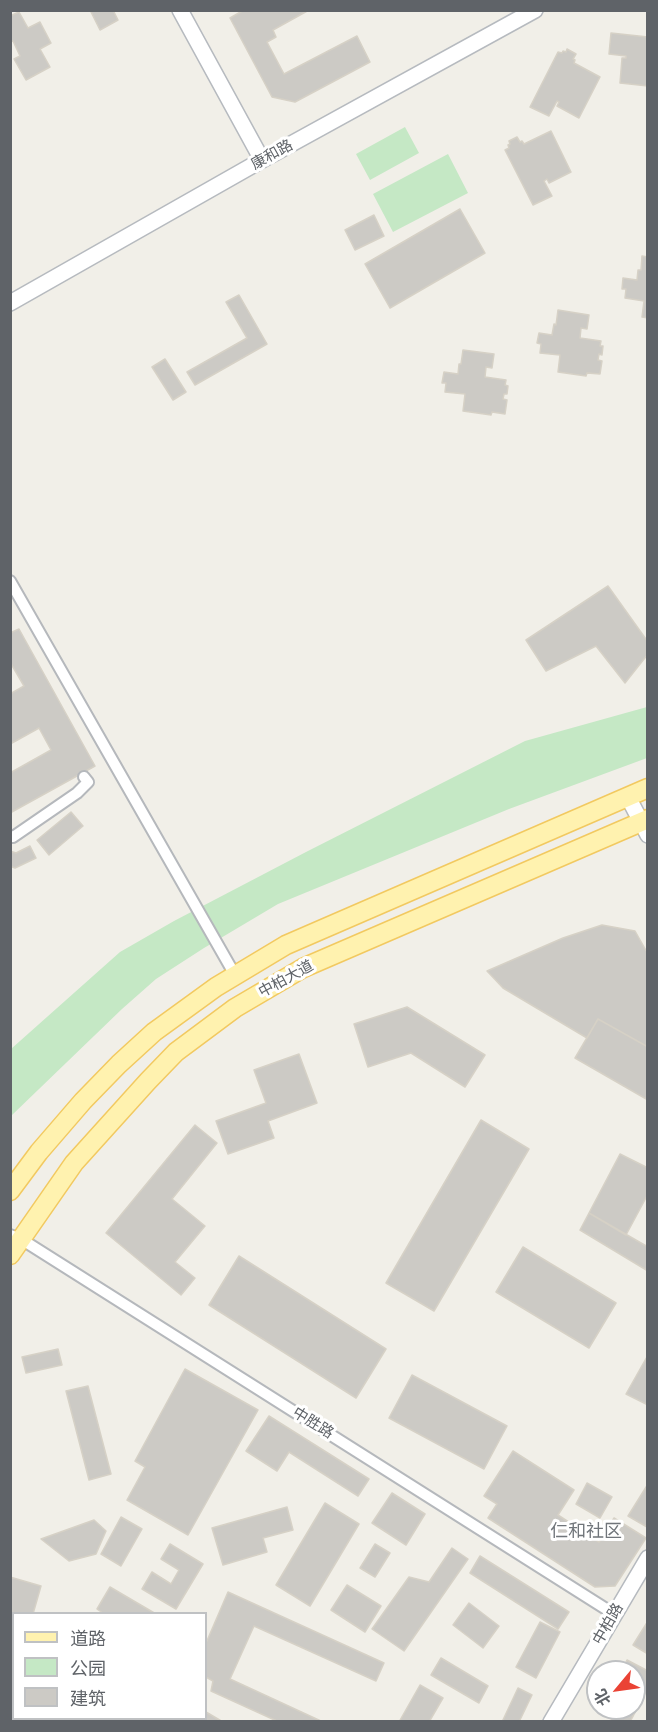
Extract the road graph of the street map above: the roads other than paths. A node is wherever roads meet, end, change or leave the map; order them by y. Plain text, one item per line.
1 (180, 10) edge
2 (535, 10) edge
3 (262, 160) junction
4 (10, 303) edge
5 (10, 581) edge
6 (84, 777) dead end
7 (648, 789) edge
8 (628, 797) junction
9 (645, 825) edge
10 (10, 836) edge
11 (235, 975) junction
12 (10, 1191) edge
13 (16, 1237) edge
14 (10, 1256) edge
15 (648, 1558) edge
16 (614, 1614) junction
17 (551, 1722) edge

1 - 3 street
2 - 3 street, 康和路
3 - 4 street, 康和路
5 - 11 street
6 - 10 street
7 - 8 main road, 中柏大道
8 - 9 street
8 - 11 main road, 中柏大道
9 - 13 main road, 中柏大道
11 - 12 main road, 中柏大道
13 - 14 main road, 中柏大道
13 - 16 street, 中胜路
15 - 16 street, 中柏路
16 - 17 street, 中柏路

